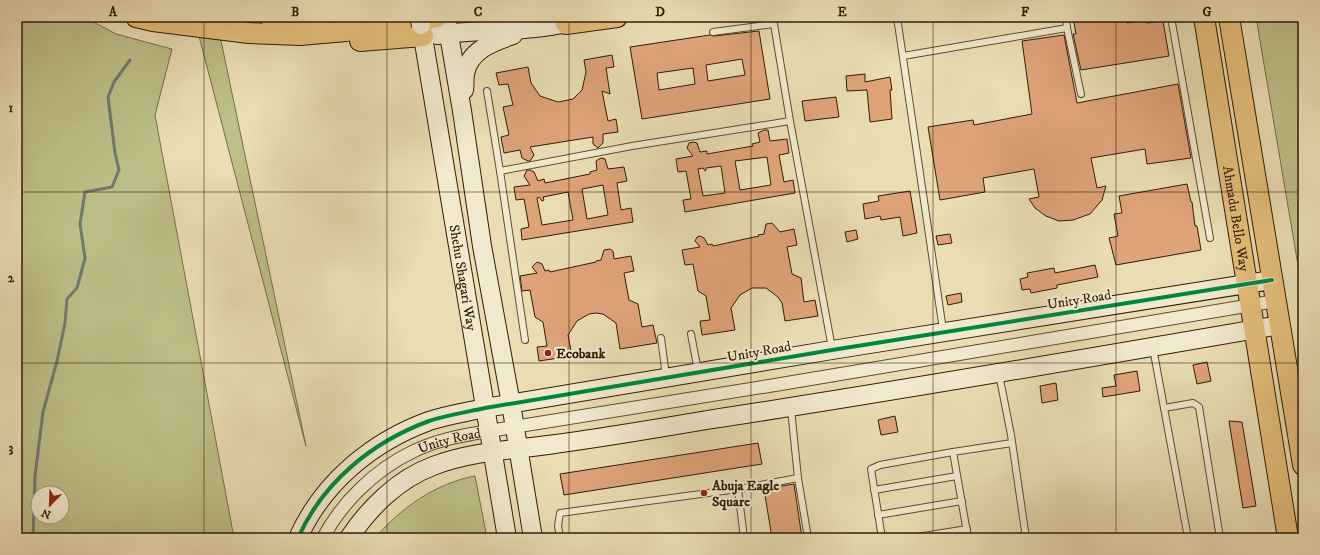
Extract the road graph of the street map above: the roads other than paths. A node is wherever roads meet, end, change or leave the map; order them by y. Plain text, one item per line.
1 (270, 17) edge
2 (319, 17) edge
3 (585, 17) edge
4 (617, 17) edge
5 (897, 17) edge
6 (1066, 17) edge
7 (1171, 17) edge
8 (1204, 17) edge
9 (1229, 17) edge
10 (145, 19) edge
11 (434, 24) edge
12 (566, 24) junction
13 (541, 27) junction
14 (1068, 28) junction
15 (713, 32) dead end
16 (903, 56) junction
17 (487, 91) dead end
18 (1081, 94) dead end
19 (462, 111) junction
20 (790, 121) junction
21 (500, 171) junction
22 (1210, 238) dead end
23 (1272, 280) junction
24 (1246, 283) junction
25 (1276, 301) junction
26 (1250, 305) junction
27 (1280, 325) junction
28 (1254, 329) junction
29 (943, 332) junction
30 (691, 334) dead end
31 (661, 338) dead end
32 (524, 340) dead end
33 (1152, 346) junction
34 (832, 350) junction
35 (698, 372) junction
36 (999, 372) junction
37 (666, 378) junction
38 (511, 404) junction
39 (791, 407) junction
40 (485, 408) junction
41 (1164, 408) junction
42 (514, 427) junction
43 (489, 430) junction
44 (1012, 443) junction
45 (517, 448) junction
46 (493, 452) junction
47 (953, 452) junction
48 (1303, 466) edge
49 (957, 476) junction
50 (798, 478) junction
51 (738, 489) junction
52 (874, 490) junction
53 (962, 502) junction
54 (878, 515) junction
55 (967, 529) junction
56 (298, 538) edge
57 (322, 538) edge
58 (349, 538) edge
59 (507, 538) edge
60 (533, 538) edge
61 (560, 538) edge
62 (744, 538) edge
63 (808, 538) edge
64 (882, 538) edge
65 (911, 538) edge
66 (968, 538) edge
67 (1026, 538) edge
68 (1188, 538) edge
69 (1220, 538) edge
70 (1288, 538) edge

1 - 2 main road
3 - 12 street
4 - 12 main road
5 - 16 lane
6 - 14 lane
7 - 22 lane
8 - 24 main road, Ahmadu Bello Way
9 - 23 main road, Ahmadu Bello Way
10 - 11 main road
11 - 13 street
11 - 19 street, Shehu Shagari Way
11 - 40 street, Shehu Shagari Way
12 - 13 street
13 - 19 street
14 - 16 lane
14 - 18 lane
15 - 20 lane
16 - 29 lane
17 - 21 lane
19 - 38 street, Shehu Shagari Way
20 - 21 lane
20 - 34 lane
21 - 32 lane
23 - 24 street, Unity Road
23 - 25 main road, Ahmadu Bello Way
24 - 26 main road, Ahmadu Bello Way
24 - 29 street, Unity Road
25 - 26 street, Unity Road
25 - 27 main road, Ahmadu Bello Way
26 - 28 main road, Ahmadu Bello Way
26 - 42 street, Unity Road
27 - 28 street, Unity Road
27 - 48 main road, Ahmadu Bello Way
28 - 33 street, Unity Road
28 - 70 main road, Ahmadu Bello Way
29 - 34 street, Unity Road
30 - 35 lane
31 - 37 lane
33 - 36 street, Unity Road
33 - 41 lane
34 - 35 street, Unity Road
35 - 37 street, Unity Road
36 - 39 street, Unity Road
36 - 44 lane
37 - 38 street, Unity Road
38 - 40 street, Unity Road
38 - 42 street, Shehu Shagari Way
39 - 45 street, Unity Road
39 - 50 lane
40 - 43 street, Shehu Shagari Way
40 - 56 street, Unity Road
41 - 68 lane
41 - 69 lane
42 - 43 street, Unity Road
42 - 45 street, Shehu Shagari Way
43 - 46 street, Shehu Shagari Way
43 - 57 street, Unity Road
44 - 47 lane
44 - 67 lane
45 - 46 street, Unity Road
45 - 60 street, Shehu Shagari Way
46 - 58 street, Unity Road
46 - 59 street, Shehu Shagari Way
47 - 49 lane
47 - 52 lane
49 - 52 lane
49 - 53 lane
50 - 51 lane
50 - 63 lane
51 - 61 lane
51 - 62 lane
52 - 54 lane
53 - 54 lane
53 - 55 lane
54 - 64 lane
55 - 65 lane
55 - 66 lane

